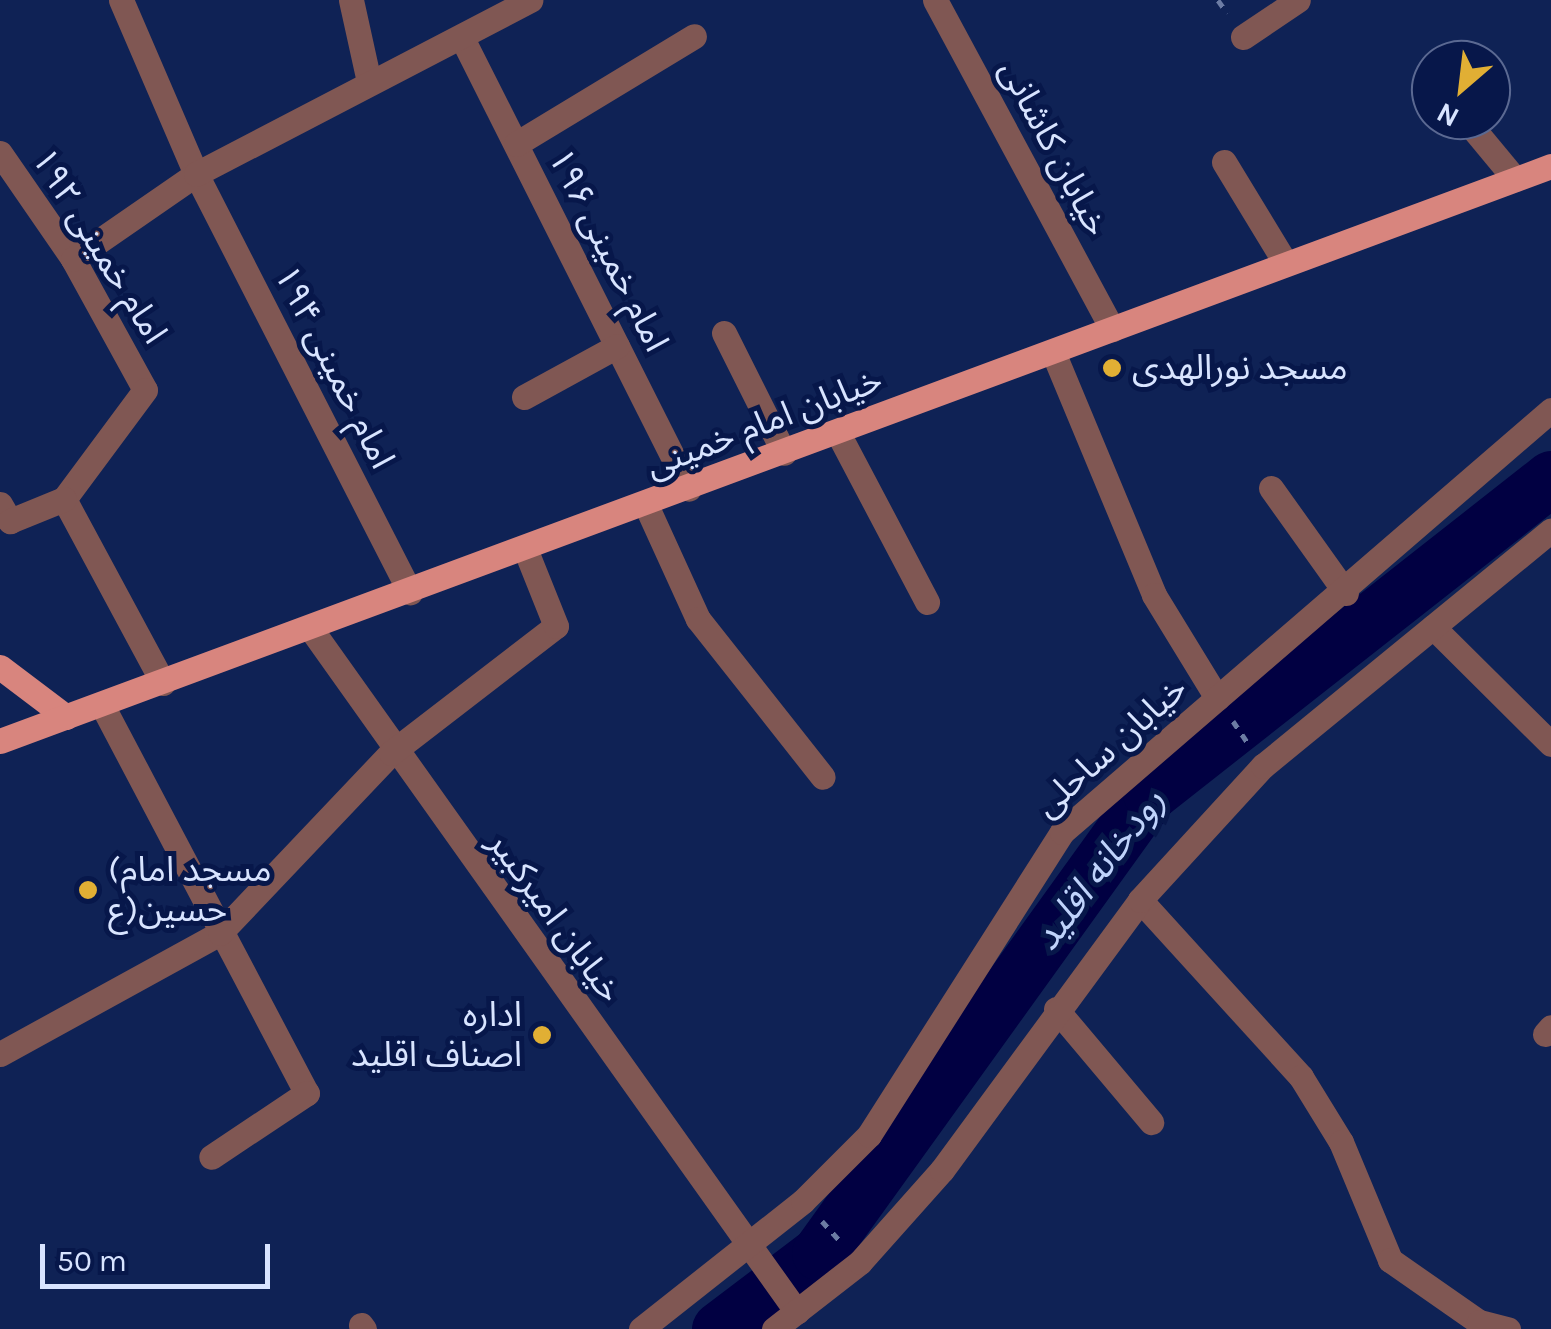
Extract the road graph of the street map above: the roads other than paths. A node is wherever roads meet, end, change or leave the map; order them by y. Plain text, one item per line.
1 (122, 0) edge
2 (350, 0) edge
3 (530, 0) edge
4 (936, 0) edge
5 (1298, 0) edge
6 (694, 36) dead end
7 (1243, 36) dead end
8 (464, 42) junction
9 (368, 77) junction
10 (1482, 140) edge
11 (516, 144) junction
12 (0, 153) edge
13 (1224, 162) dead end
14 (1550, 169) edge
15 (196, 174) junction
16 (1514, 179) junction
17 (73, 259) junction
18 (1286, 264) junction
19 (1112, 329) junction
20 (724, 333) dead end
21 (617, 346) junction
22 (1053, 352) junction
23 (524, 398) dead end
24 (1551, 410) edge
25 (838, 433) junction
26 (784, 453) junction
27 (1270, 488) dead end
28 (689, 490) junction
29 (64, 499) junction
30 (0, 504) edge
31 (646, 506) junction
32 (1551, 530) edge
33 (526, 551) junction
34 (1346, 592) junction
35 (410, 593) junction
36 (927, 602) dead end
37 (1433, 627) junction
38 (311, 629) junction
39 (0, 667) edge
40 (162, 683) junction
41 (1220, 701) junction
42 (102, 705) junction
43 (66, 717) junction
44 (0, 741) edge
45 (1551, 744) edge
46 (391, 753) junction
47 (823, 776) dead end
48 (1140, 900) junction
49 (220, 933) junction
50 (1056, 1009) junction
51 (0, 1054) edge
52 (1151, 1122) dead end
53 (211, 1157) dead end
54 (752, 1246) junction
55 (793, 1312) edge
56 (641, 1329) edge
57 (774, 1329) edge
58 (1508, 1329) edge

1 - 15 street, امام خمینی ۱۹۴
2 - 9 street
3 - 8 street
4 - 19 street, خیابان کاشانی
5 - 7 street
6 - 11 street
8 - 9 street
8 - 11 street, امام خمینی ۱۹۶
9 - 15 street
10 - 16 street
11 - 21 street, امام خمینی ۱۹۶
12 - 17 street, امام خمینی ۱۹۲
13 - 18 street
14 - 16 main road, خیابان امام خمینی
15 - 17 street
15 - 35 street, امام خمینی ۱۹۴
16 - 18 main road, خیابان امام خمینی
17 - 29 street, امام خمینی ۱۹۲
18 - 19 main road, خیابان امام خمینی
19 - 22 main road, خیابان امام خمینی
20 - 26 street
21 - 23 street
21 - 28 street, امام خمینی ۱۹۶
22 - 25 main road, خیابان امام خمینی
22 - 41 street
24 - 34 street, خیابان ساحلی
25 - 26 main road, خیابان امام خمینی
25 - 36 street
26 - 28 main road, خیابان امام خمینی
27 - 34 street
28 - 31 main road, خیابان امام خمینی
29 - 30 street
29 - 40 street
31 - 33 main road, خیابان امام خمینی
31 - 47 street
32 - 37 street
33 - 35 main road, خیابان امام خمینی
33 - 46 street
34 - 41 street, خیابان ساحلی
35 - 38 main road, خیابان امام خمینی
37 - 45 street
37 - 48 street
38 - 40 main road, خیابان امام خمینی
38 - 46 street, خیابان امیرکبیر
39 - 43 main road
40 - 42 main road, خیابان امام خمینی
41 - 54 street, خیابان ساحلی
42 - 43 main road, خیابان امام خمینی
42 - 49 street
43 - 44 main road, خیابان امام خمینی
46 - 49 street
46 - 54 street, خیابان امیرکبیر
48 - 50 street
48 - 58 street
49 - 51 street
49 - 53 street
50 - 52 street
50 - 55 street
54 - 55 street
54 - 56 street, خیابان ساحلی
55 - 57 street

